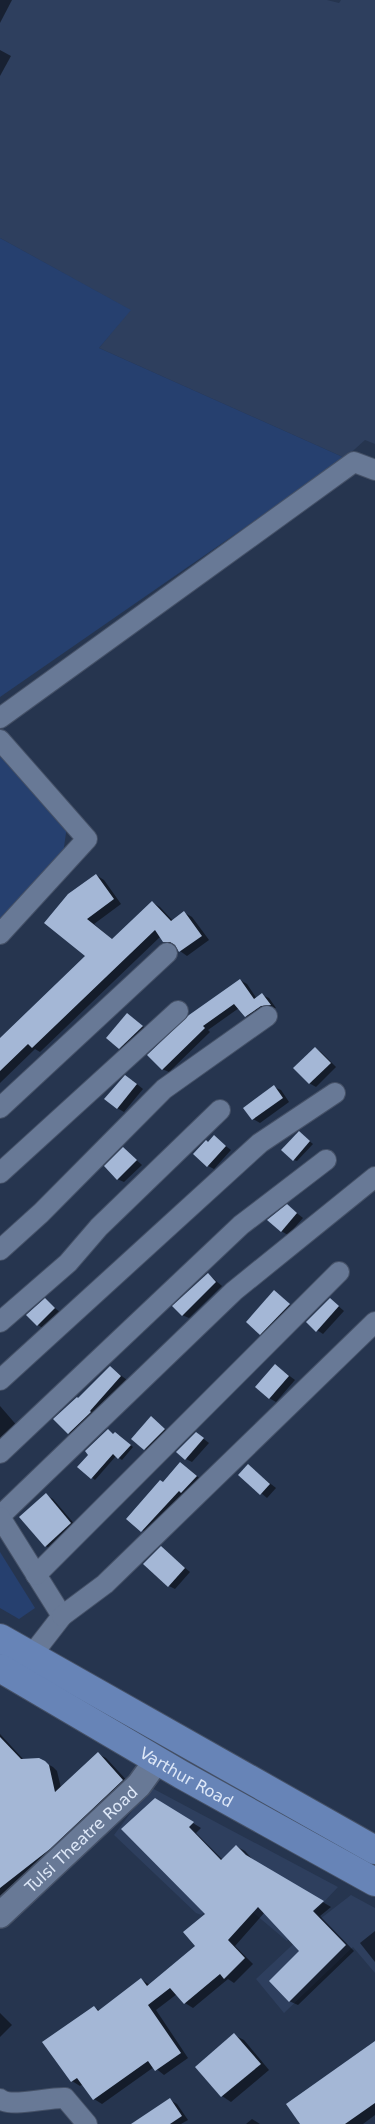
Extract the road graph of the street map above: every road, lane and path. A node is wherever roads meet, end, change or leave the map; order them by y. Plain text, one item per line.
1 (375, 470) edge
2 (0, 718) edge
3 (0, 740) edge
4 (0, 934) edge
5 (166, 953) dead end
6 (178, 1011) dead end
7 (267, 1016) dead end
8 (335, 1093) dead end
9 (0, 1108) edge
10 (220, 1110) dead end
11 (326, 1160) dead end
12 (0, 1174) edge
13 (375, 1177) edge
14 (0, 1250) edge
15 (339, 1272) dead end
16 (0, 1322) edge
17 (375, 1322) edge
18 (0, 1380) edge
19 (0, 1452) edge
20 (0, 1517) edge
21 (36, 1575) junction
22 (62, 1616) junction
23 (0, 1638) edge
24 (30, 1656) junction
25 (0, 1668) edge
26 (157, 1760) junction
27 (372, 1844) edge
28 (375, 1882) edge
29 (0, 1915) edge
30 (0, 2099) edge
31 (87, 2124) edge

1 - 2 street
3 - 4 street
5 - 9 street
6 - 12 street
7 - 14 street
8 - 18 street
10 - 16 street
11 - 19 street
13 - 20 street
15 - 21 street
17 - 22 street
20 - 21 street
21 - 22 street
22 - 24 street
23 - 24 main road, Varthur Road
24 - 27 main road, Varthur Road
25 - 26 main road, Varthur Road
26 - 28 main road, Varthur Road
26 - 29 street, Tulsi Theatre Road
30 - 31 street

